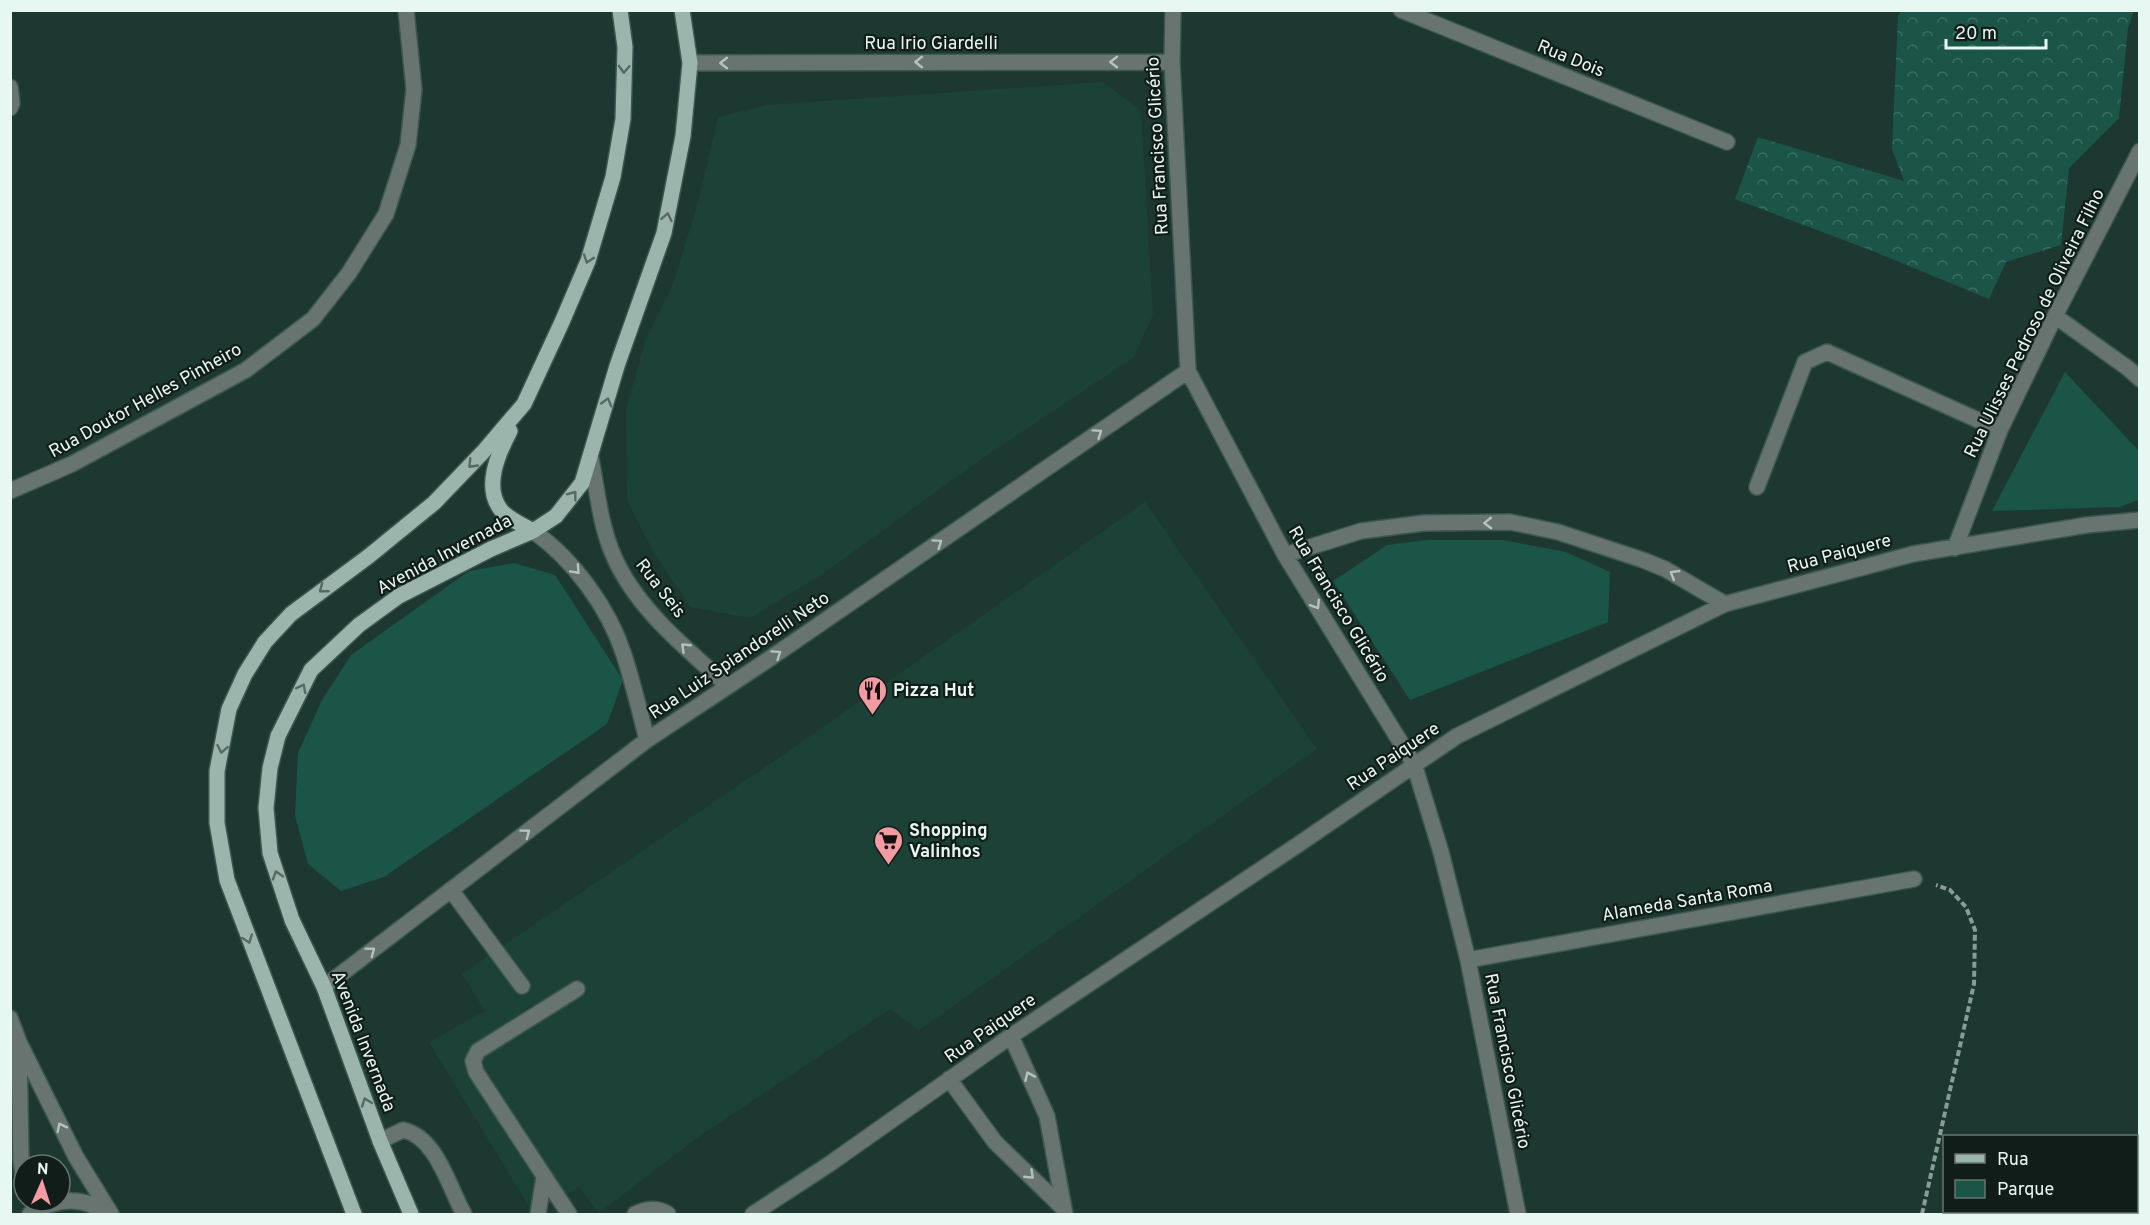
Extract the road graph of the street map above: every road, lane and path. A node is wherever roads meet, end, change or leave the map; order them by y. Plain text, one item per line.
1 (406, 10) edge
2 (620, 10) edge
3 (682, 10) edge
4 (1173, 10) edge
5 (1401, 10) edge
6 (1172, 62) junction
7 (690, 63) junction
8 (10, 87) edge
9 (10, 108) edge
10 (1727, 142) dead end
11 (2139, 151) edge
12 (2055, 316) junction
13 (1188, 371) junction
14 (2139, 379) edge
15 (524, 404) junction
16 (2000, 430) junction
17 (591, 459) junction
18 (14, 487) edge
19 (1757, 487) dead end
20 (2139, 520) edge
21 (533, 531) junction
22 (1955, 548) junction
23 (1285, 555) junction
24 (1725, 604) junction
25 (728, 686) junction
26 (647, 740) junction
27 (1414, 764) junction
28 (1914, 879) joint
29 (451, 890) junction
30 (1468, 960) junction
31 (522, 986) dead end
32 (324, 987) junction
33 (577, 989) dead end
34 (10, 1018) edge
35 (1011, 1035) junction
36 (19, 1042) junction
37 (949, 1079) junction
38 (380, 1141) junction
39 (21, 1153) edge
40 (544, 1177) junction
41 (1065, 1212) edge
42 (29, 1215) edge
43 (109, 1215) edge
44 (354, 1215) edge
45 (411, 1215) edge
46 (464, 1215) edge
47 (538, 1215) edge
48 (569, 1215) edge
49 (635, 1215) edge
50 (668, 1215) edge
51 (753, 1215) edge
52 (1518, 1215) edge
53 (1922, 1215) edge

1 - 18 street, Rua Doutor Helles Pinheiro
2 -> 15 main road, Avenida Invernada
3 - 7 main road, Avenida Invernada
4 - 6 street, Rua Francisco Glicério
5 - 10 street, Rua Dois
6 -> 7 street, Rua Irio Giardelli
6 - 13 street, Rua Francisco Glicério
17 -> 7 main road, Avenida Invernada
8 - 9 street
11 - 12 street, Rua Ulisses Pedroso de Oliveira Filho
12 - 14 street
12 - 16 street, Rua Ulisses Pedroso de Oliveira Filho
13 - 23 street, Rua Francisco Glicério
25 -> 13 street, Rua Luiz Spiandorelli Neto
15 - 21 main road
15 -> 44 main road, Avenida Invernada
16 - 19 street
16 - 22 street, Rua Ulisses Pedroso de Oliveira Filho
21 -> 17 main road, Avenida Invernada
25 -> 17 street, Rua Seis
20 - 22 street, Rua Paiquere
21 -> 26 street
32 -> 21 main road, Avenida Invernada
22 - 24 street, Rua Paiquere
24 -> 23 street
23 -> 27 street, Rua Francisco Glicério
24 - 27 street, Rua Paiquere
25 - 26 street, Rua Luiz Spiandorelli Neto
29 -> 26 street, Rua Luiz Spiandorelli Neto
27 - 30 street, Rua Francisco Glicério
27 - 35 street, Rua Paiquere
28 - 30 street, Alameda Santa Roma
28 - 53 path
29 - 31 street
32 -> 29 street, Rua Luiz Spiandorelli Neto
30 - 52 street, Rua Francisco Glicério
38 -> 32 main road, Avenida Invernada
33 - 40 street
34 - 36 street
35 - 37 street, Rua Paiquere
41 -> 35 street
36 - 39 street
43 -> 36 street
37 -> 41 street
37 - 51 street, Rua Paiquere
38 - 45 main road, Avenida Invernada
38 - 46 street
40 - 47 street
40 - 48 street
42 - 43 street
49 - 50 street

